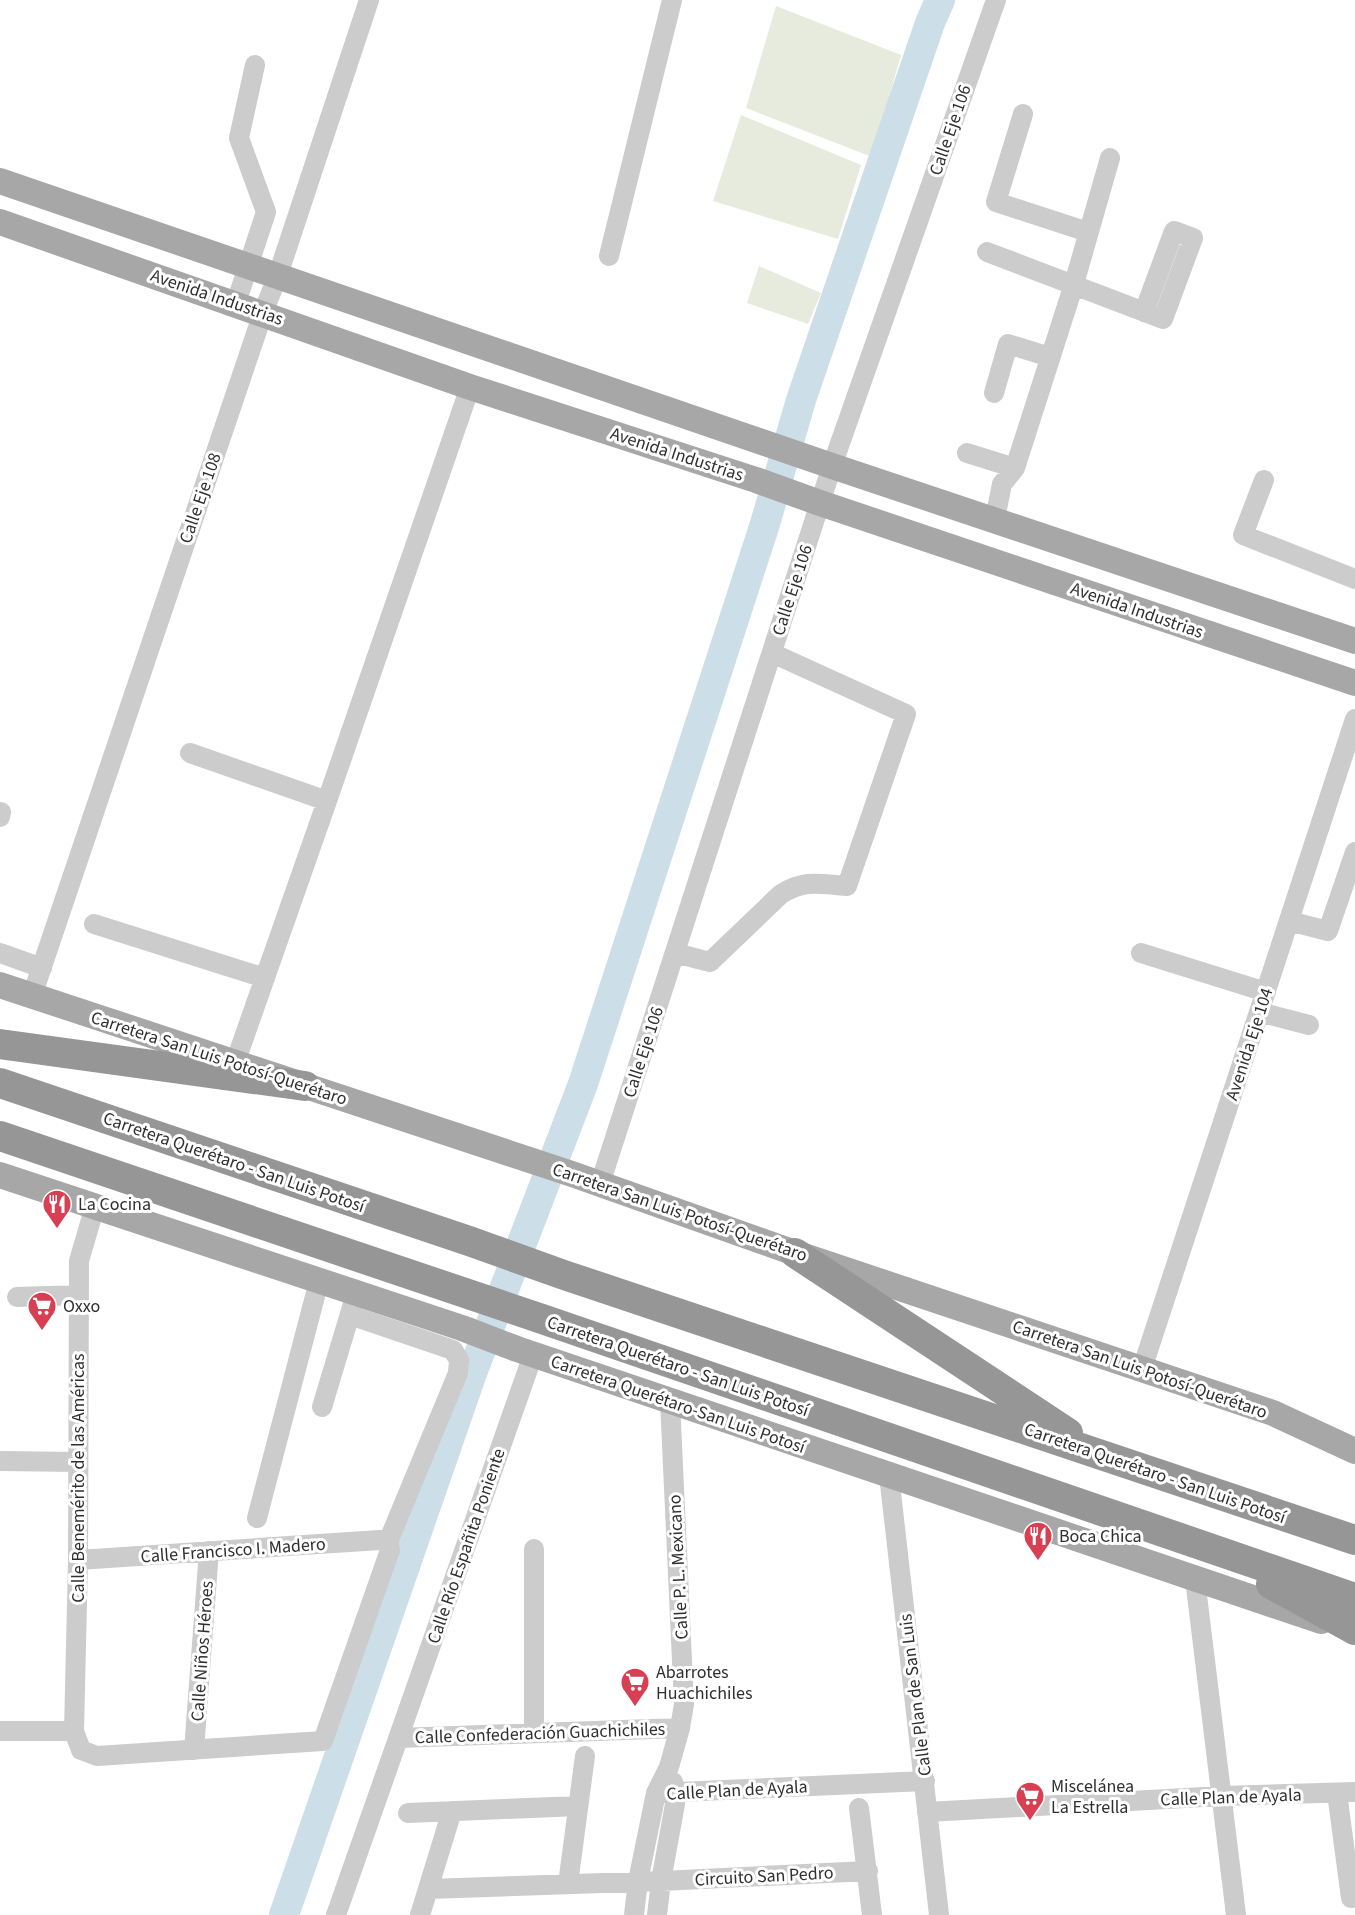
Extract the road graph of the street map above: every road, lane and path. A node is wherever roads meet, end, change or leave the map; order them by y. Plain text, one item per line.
1 (369, 0) edge
2 (672, 0) edge
3 (990, 2) edge
4 (255, 65) dead end
5 (1023, 114) dead end
6 (1110, 158) dead end
7 (0, 180) edge
8 (0, 222) edge
9 (1088, 232) junction
10 (987, 252) dead end
11 (609, 256) dead end
12 (248, 264) junction
13 (278, 274) junction
14 (1074, 284) junction
15 (236, 303) junction
16 (1144, 312) dead end
17 (263, 313) junction
18 (1050, 357) junction
19 (470, 387) junction
20 (994, 393) dead end
21 (967, 453) dead end
22 (822, 462) junction
23 (1015, 468) junction
24 (1264, 480) dead end
25 (810, 499) junction
26 (995, 519) junction
27 (1355, 579) edge
28 (1355, 641) edge
29 (772, 653) junction
30 (1355, 683) edge
31 (1353, 730) edge
32 (190, 753) dead end
33 (327, 801) junction
34 (1355, 852) edge
35 (1289, 921) junction
36 (94, 924) dead end
37 (0, 952) edge
38 (675, 953) junction
39 (1141, 953) dead end
40 (42, 968) junction
41 (265, 978) junction
42 (0, 985) edge
43 (1266, 992) junction
44 (32, 996) junction
45 (1259, 1012) junction
46 (1310, 1025) dead end
47 (0, 1044) edge
48 (235, 1063) junction
49 (0, 1083) edge
50 (305, 1086) junction
51 (0, 1136) edge
52 (0, 1174) edge
53 (600, 1184) junction
54 (95, 1206) junction
55 (795, 1253) junction
56 (319, 1281) junction
57 (79, 1295) junction
58 (17, 1297) dead end
59 (353, 1304) junction
60 (525, 1352) junction
61 (1142, 1368) junction
62 (670, 1401) junction
63 (322, 1407) dead end
64 (1355, 1451) edge
65 (1103, 1456) junction
66 (0, 1461) edge
67 (78, 1462) junction
68 (889, 1475) junction
69 (256, 1518) dead end
70 (1355, 1540) edge
71 (388, 1542) junction
72 (1202, 1547) junction
73 (534, 1549) dead end
74 (209, 1551) junction
75 (78, 1560) junction
76 (1195, 1579) junction
77 (1355, 1598) edge
78 (1355, 1632) edge
79 (680, 1728) junction
80 (0, 1731) edge
81 (74, 1731) junction
82 (534, 1732) junction
83 (399, 1738) junction
84 (195, 1750) junction
85 (585, 1756) dead end
86 (925, 1781) junction
87 (1346, 1792) edge
88 (666, 1793) junction
89 (1222, 1796) junction
90 (578, 1806) junction
91 (859, 1808) dead end
92 (452, 1811) junction
93 (927, 1812) junction
94 (408, 1813) dead end
95 (868, 1871) junction
96 (638, 1881) junction
97 (661, 1881) junction
98 (568, 1884) junction
99 (428, 1889) junction
100 (1352, 1898) dead end
101 (336, 1915) edge
102 (420, 1915) edge
103 (634, 1915) edge
104 (657, 1915) edge
105 (873, 1915) edge
106 (939, 1915) edge
107 (1236, 1915) edge

1 - 13 street, Calle Eje 108
2 - 11 street
3 - 22 street, Calle Eje 106
4 - 12 street
5 - 9 street
6 - 9 street
7 - 12 main road
8 - 15 main road, Avenida Industrias
9 - 14 street
10 - 14 street
12 - 13 main road
12 - 15 street
13 - 17 street, Calle Eje 108
13 - 22 main road
14 - 16 street
14 - 18 street
15 - 17 main road, Avenida Industrias
17 - 19 main road, Avenida Industrias
17 - 40 street, Calle Eje 108
18 - 20 street
18 - 23 street
19 - 25 main road, Avenida Industrias
19 - 33 street
21 - 23 street
22 - 25 street, Calle Eje 106
22 - 26 main road
23 - 26 street
24 - 27 street
25 - 29 street, Calle Eje 106
25 - 30 main road, Avenida Industrias
26 - 28 main road
29 - 38 street, Calle Eje 106
29 - 38 street
31 - 35 street, Avenida Eje 104
32 - 33 street
33 - 41 street
34 - 35 street
35 - 43 street, Avenida Eje 104
36 - 41 street
37 - 40 street
38 - 53 street, Calle Eje 106
39 - 43 street
40 - 44 street, Calle Eje 108
41 - 48 street
42 - 44 main road, Carretera San Luis Potosí-Querétaro
43 - 45 street, Avenida Eje 104
44 - 48 main road, Carretera San Luis Potosí-Querétaro
45 - 46 street
45 - 61 street, Avenida Eje 104
47 - 50 highway
48 - 50 main road, Carretera San Luis Potosí-Querétaro
49 - 65 highway, Carretera Querétaro - San Luis Potosí
50 - 53 main road, Carretera San Luis Potosí-Querétaro
51 - 72 highway, Carretera Querétaro - San Luis Potosí
52 - 54 main road, Carretera Querétaro-San Luis Potosí
53 - 55 main road, Carretera San Luis Potosí-Querétaro
54 - 56 main road, Carretera Querétaro-San Luis Potosí
54 - 57 street, Calle Benemérito de las Américas
55 - 61 main road, Carretera San Luis Potosí-Querétaro
55 - 65 highway
56 - 59 main road, Carretera Querétaro-San Luis Potosí
56 - 69 street
57 - 58 street
57 - 67 street, Calle Benemérito de las Américas
59 - 60 main road, Carretera Querétaro-San Luis Potosí
59 - 63 street
59 - 71 street
60 - 62 main road, Carretera Querétaro-San Luis Potosí
60 - 83 street, Calle Río Españita Poniente
61 - 64 main road, Carretera San Luis Potosí-Querétaro
62 - 68 main road, Carretera Querétaro-San Luis Potosí
62 - 79 street, Calle P. L. Mexicano
65 - 70 highway, Carretera Querétaro - San Luis Potosí
66 - 67 street
67 - 75 street, Calle Benemérito de las Américas
68 - 76 main road, Carretera Querétaro-San Luis Potosí
68 - 86 street, Calle Plan de San Luis
71 - 74 street, Calle Francisco I. Madero
71 - 84 street
72 - 77 highway, Carretera Querétaro - San Luis Potosí
72 - 78 highway
73 - 82 street
74 - 75 street, Calle Francisco I. Madero
74 - 84 street, Calle Niños Héroes
75 - 81 street, Calle Benemérito de las Américas
76 - 78 main road, Carretera Querétaro-San Luis Potosí
76 - 89 street
79 - 82 street, Calle Confederación Guachichiles
79 - 88 street, Calle P. L. Mexicano
80 - 81 street
81 - 84 street, Calle Benemérito de las Américas
82 - 83 street, Calle Confederación Guachichiles
83 - 101 street, Calle Río Españita Poniente
85 - 90 street
86 - 88 street, Calle Plan de Ayala
86 - 93 street, Calle Plan de San Luis
87 - 89 street, Calle Plan de Ayala
87 - 100 street
88 - 96 street
88 - 97 street
89 - 93 street, Calle Plan de Ayala
89 - 107 street
90 - 92 street
90 - 98 street
91 - 95 street
92 - 94 street
92 - 99 street
93 - 106 street, Calle Plan de San Luis
95 - 97 street, Circuito San Pedro
95 - 105 street
96 - 97 street, Circuito San Pedro
96 - 98 street, Circuito San Pedro
96 - 103 street
97 - 104 street
98 - 99 street, Circuito San Pedro
99 - 102 street

